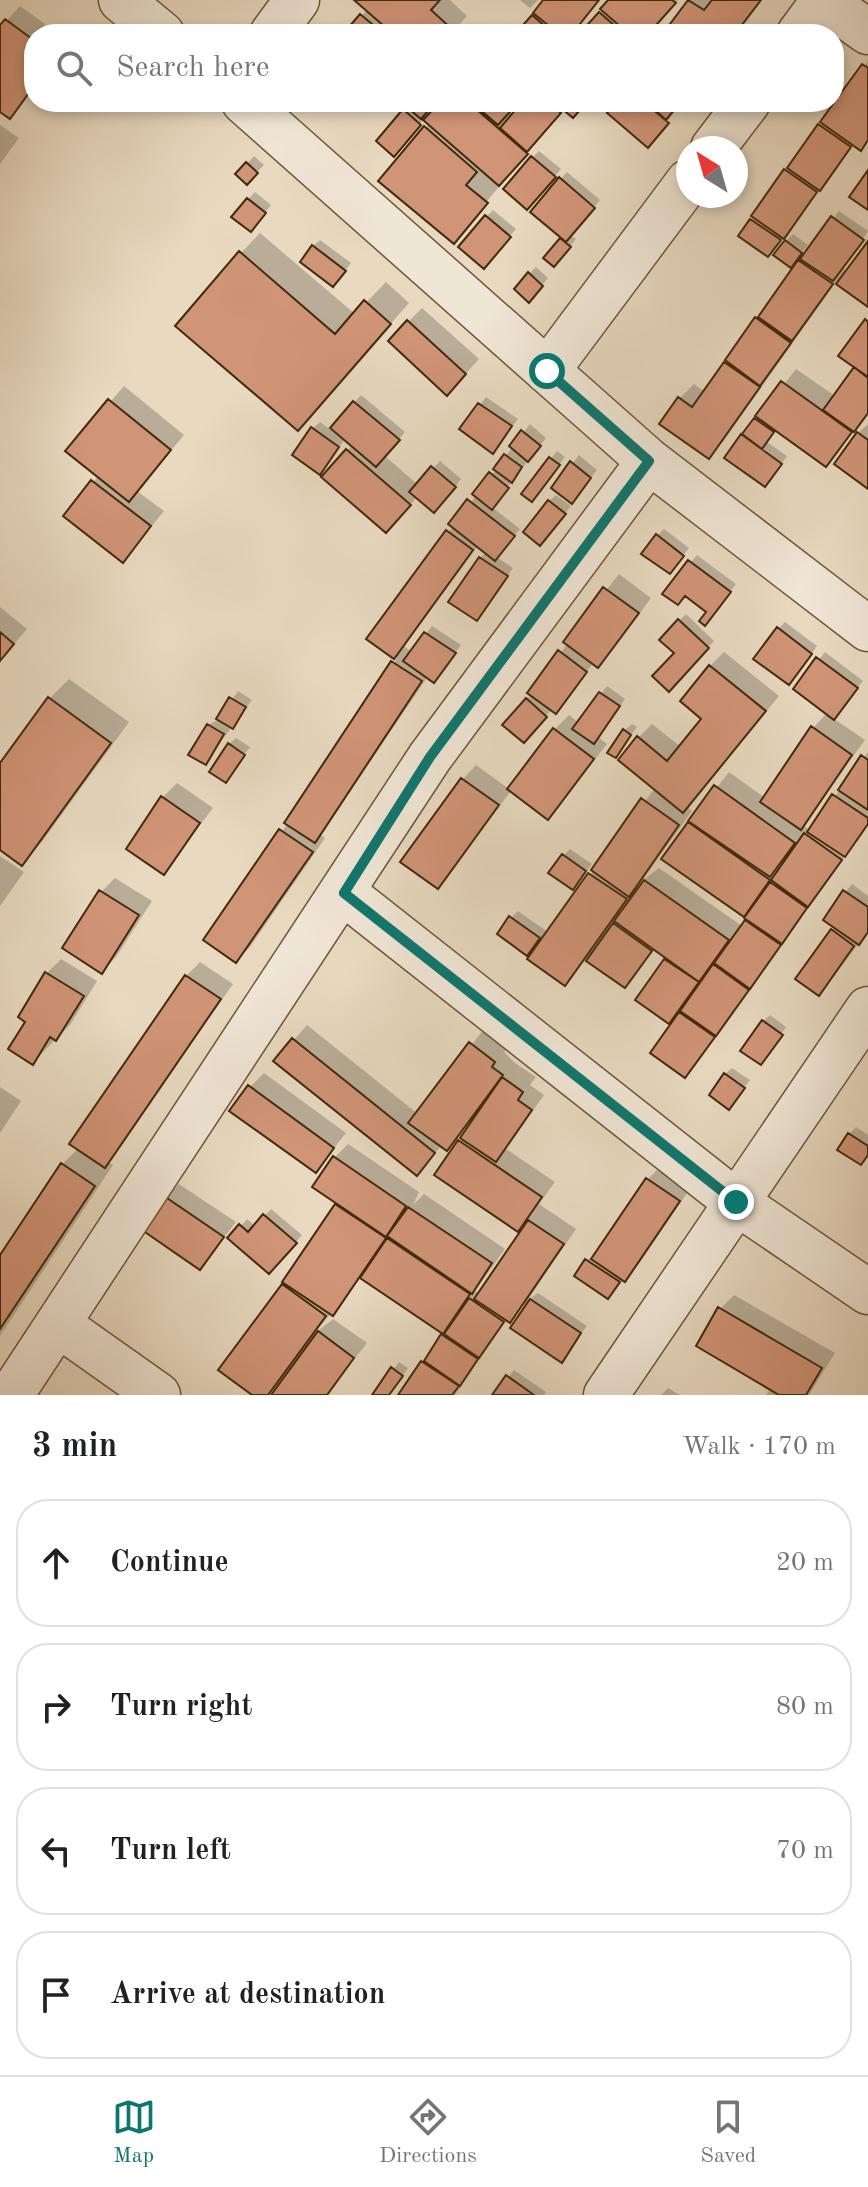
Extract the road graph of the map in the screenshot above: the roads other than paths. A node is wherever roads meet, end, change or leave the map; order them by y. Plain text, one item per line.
1 (121, 0) edge
2 (297, 0) edge
3 (824, 0) edge
4 (150, 24) edge
5 (279, 24) edge
6 (806, 24) edge
7 (868, 32) edge
8 (255, 112) edge
9 (740, 112) edge
10 (722, 136) edge
11 (676, 198) edge
12 (547, 371) junction
13 (649, 461) junction
14 (868, 629) edge
15 (344, 893) junction
16 (868, 1009) edge
17 (736, 1202) junction
18 (868, 1292) edge
19 (59, 1325) junction
20 (11, 1395) edge
21 (158, 1395) edge
22 (606, 1395) edge

1 - 4 street
2 - 5 street
3 - 6 street
3 - 7 street
8 - 12 street
9 - 10 street
11 - 12 street
12 - 13 street
13 - 14 street
13 - 15 street
15 - 17 street
15 - 19 street
16 - 17 street
17 - 18 street
17 - 22 street
19 - 20 street
19 - 21 street

